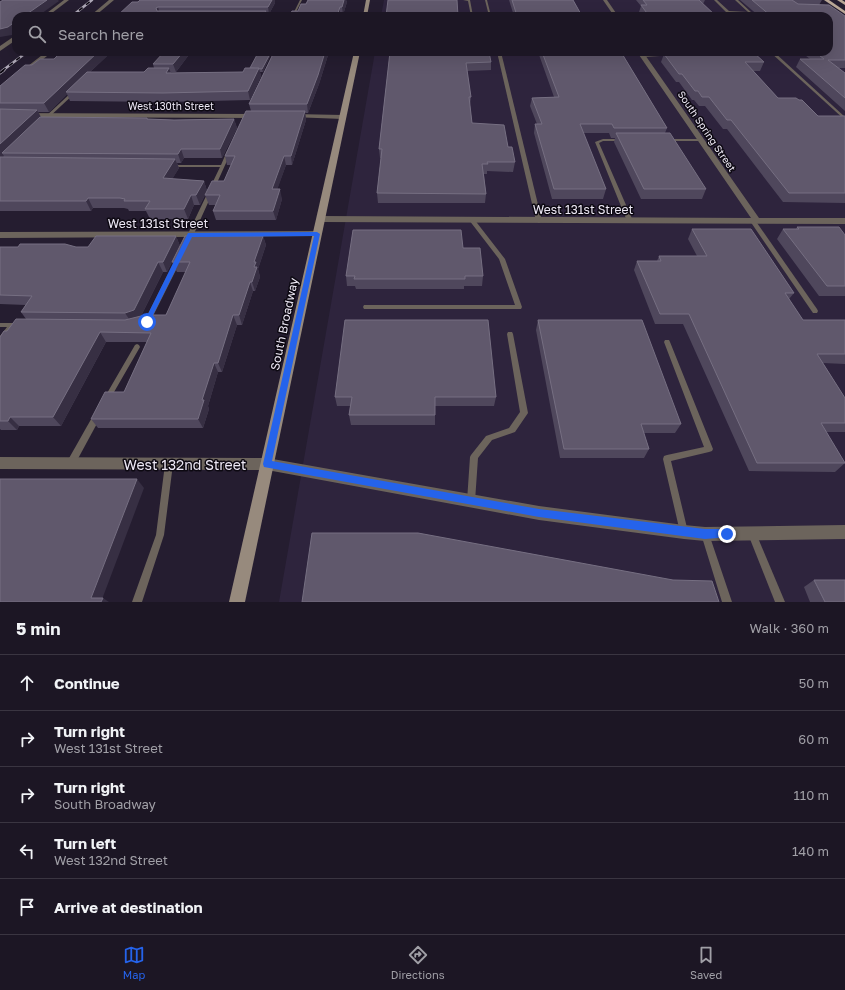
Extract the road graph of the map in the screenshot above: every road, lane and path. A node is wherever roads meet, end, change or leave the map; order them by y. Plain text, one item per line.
1 (67, 0) edge
2 (112, 0) edge
3 (301, 0) edge
4 (368, 0) edge
5 (464, 0) edge
6 (486, 0) edge
7 (605, 0) edge
8 (715, 0) edge
9 (736, 0) edge
10 (826, 0) edge
11 (839, 0) edge
12 (845, 4) edge
13 (832, 10) edge
14 (843, 11) edge
15 (50, 12) edge
16 (97, 12) edge
17 (295, 12) edge
18 (366, 12) edge
19 (471, 12) edge
20 (489, 12) edge
21 (613, 12) edge
22 (728, 12) joint
23 (751, 12) joint
24 (12, 40) edge
25 (0, 42) edge
26 (9, 42) junction
27 (0, 49) edge
28 (44, 56) edge
29 (356, 56) edge
30 (500, 56) edge
31 (643, 56) edge
32 (776, 56) edge
33 (24, 72) edge
34 (76, 90) edge
35 (250, 109) edge
36 (0, 116) edge
37 (49, 116) junction
38 (246, 116) junction
39 (261, 116) edge
40 (283, 116) edge
41 (343, 117) junction
42 (845, 119) edge
43 (43, 121) edge
44 (243, 123) edge
45 (626, 140) edge
46 (658, 140) edge
47 (701, 140) junction
48 (233, 145) edge
49 (167, 166) edge
50 (223, 166) junction
51 (321, 219) junction
52 (472, 220) junction
53 (540, 221) junction
54 (630, 221) junction
55 (755, 221) junction
56 (845, 221) edge
57 (317, 234) junction
58 (0, 236) edge
59 (189, 238) junction
60 (180, 255) edge
61 (366, 307) dead end
62 (814, 311) dead end
63 (12, 324) junction
64 (143, 324) edge
65 (0, 325) edge
66 (28, 325) edge
67 (510, 334) dead end
68 (0, 341) edge
69 (667, 342) dead end
70 (137, 347) dead end
71 (0, 463) edge
72 (71, 463) junction
73 (169, 464) junction
74 (267, 464) junction
75 (471, 501) junction
76 (684, 532) junction
77 (845, 532) edge
78 (705, 534) junction
79 (752, 534) junction
80 (137, 602) edge
81 (237, 602) edge
82 (727, 602) edge
83 (780, 602) edge

1 - 15 street
2 - 16 street
3 - 17 lane
4 - 18 main road
5 - 19 lane
6 - 20 lane
7 - 21 street
8 - 22 lane
9 - 23 lane
10 - 14 main road
11 - 12 main road
13 - 14 lane
22 - 23 lane
24 - 26 street
25 - 26 street
26 - 27 street
28 - 33 street
29 - 41 main road, South Broadway
30 - 53 lane
31 - 47 street, South Spring Street
32 - 42 lane
34 - 37 lane
35 - 38 lane
36 - 37 street, West 130th Street
37 - 38 street, West 130th Street
37 - 43 lane
38 - 39 street, West 130th Street
38 - 44 lane
40 - 41 street
41 - 51 main road, South Broadway
45 - 54 lane
46 - 47 lane
47 - 55 street, South Spring Street
48 - 50 lane
49 - 50 lane
50 - 59 lane
51 - 52 street, West 131st Street
51 - 57 main road, South Broadway
52 - 53 street, West 131st Street
52 - 61 lane
53 - 54 street, West 131st Street
54 - 55 street, West 131st Street
55 - 56 street, West 131st Street
55 - 62 lane
57 - 59 street, West 131st Street
57 - 74 main road, South Broadway
58 - 59 street, West 131st Street
60 - 64 lane
63 - 65 lane
63 - 66 lane
63 - 68 lane
67 - 75 lane
69 - 76 lane
70 - 72 lane
71 - 72 street, West 132nd Street
72 - 73 street, West 132nd Street
73 - 74 street, West 132nd Street
73 - 80 lane
74 - 75 street, West 132nd Street
74 - 81 main road, South Broadway
75 - 76 street, West 132nd Street
76 - 78 street, West 132nd Street
77 - 79 street, West 132nd Street
78 - 79 street, West 132nd Street
78 - 82 lane
79 - 83 lane

